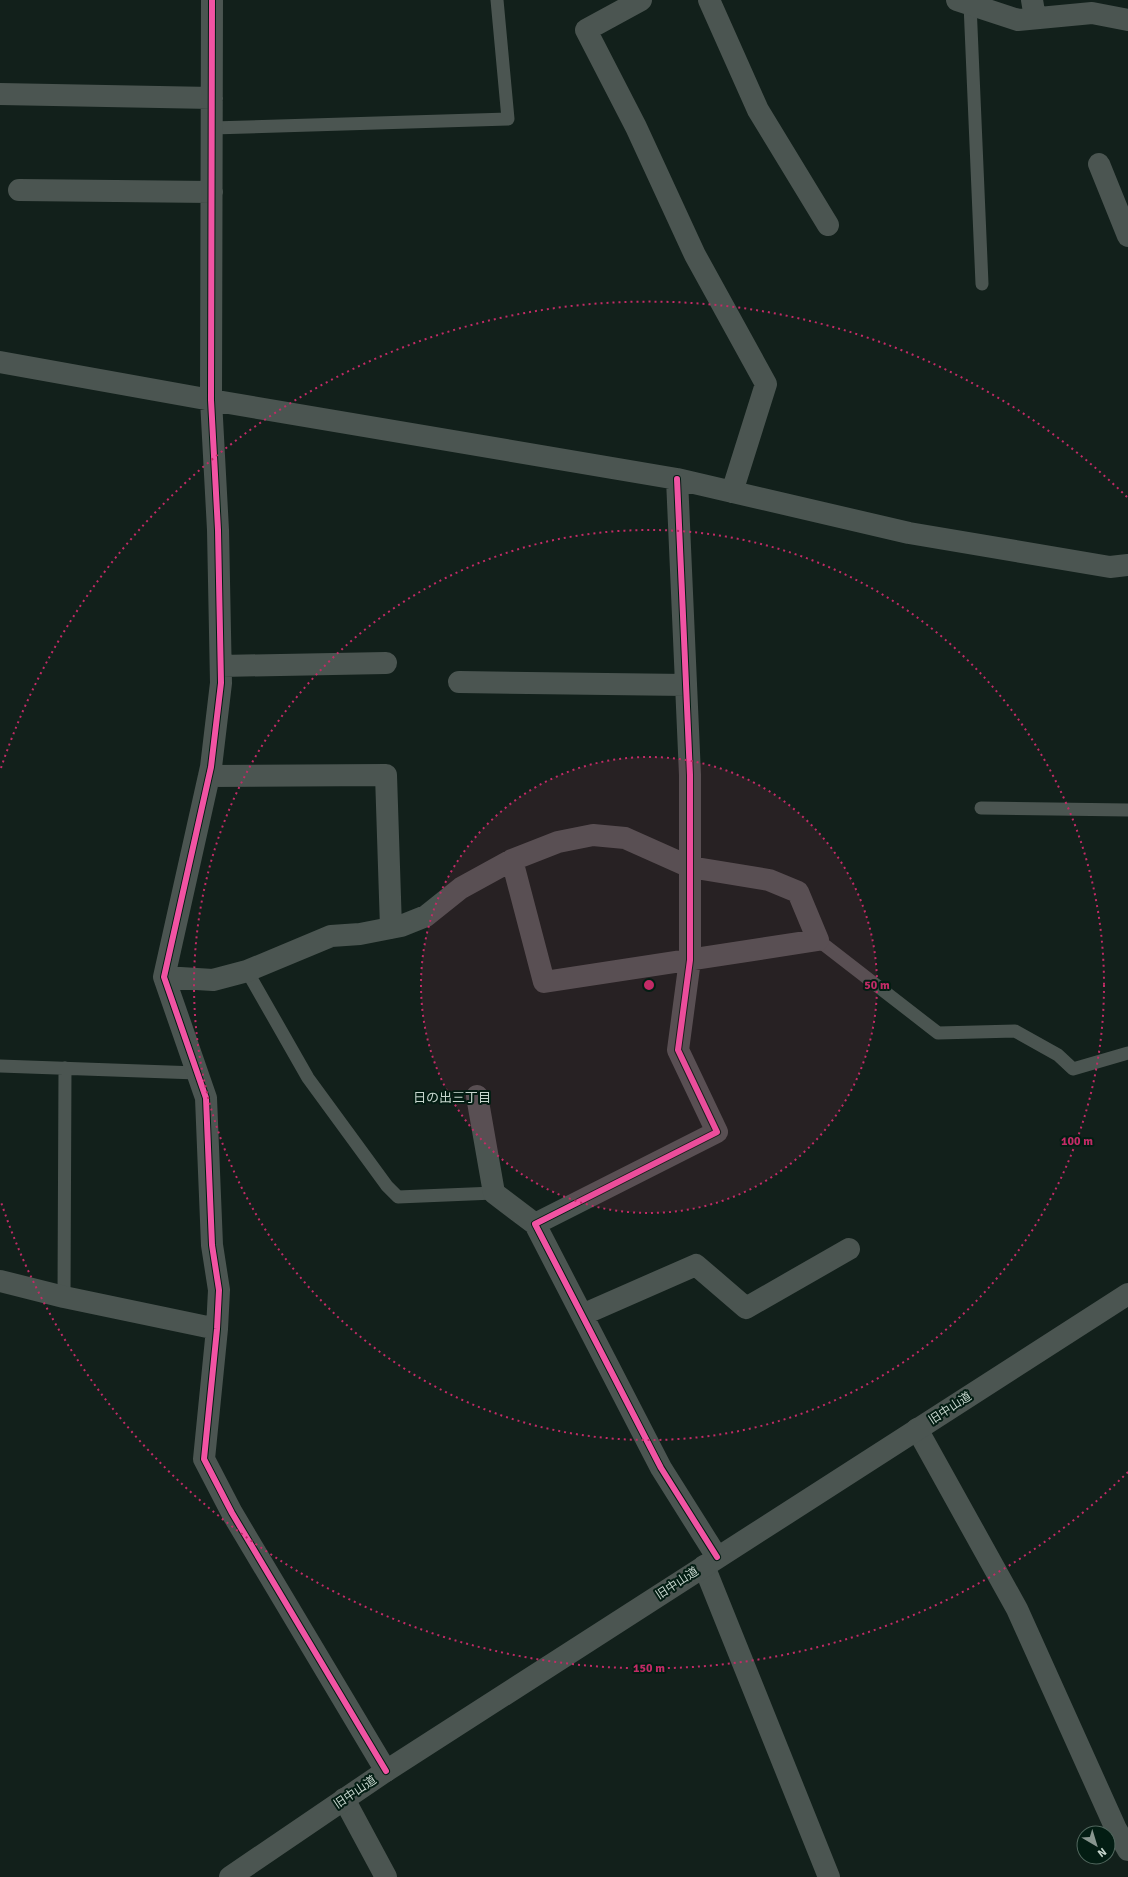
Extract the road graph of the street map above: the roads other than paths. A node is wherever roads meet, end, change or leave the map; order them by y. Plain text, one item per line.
1 (212, 0) edge
2 (497, 0) edge
3 (640, 0) edge
4 (708, 0) edge
5 (964, 2) edge
6 (1034, 9) edge
7 (1128, 20) edge
8 (0, 94) edge
9 (212, 98) junction
10 (212, 128) junction
11 (1099, 164) dead end
12 (19, 190) dead end
13 (212, 192) junction
14 (828, 225) dead end
15 (1128, 236) edge
16 (982, 284) dead end
17 (0, 362) edge
18 (211, 400) junction
19 (677, 479) junction
20 (732, 492) junction
21 (1128, 565) edge
22 (386, 663) dead end
23 (221, 666) junction
24 (459, 682) dead end
25 (686, 685) junction
26 (209, 776) junction
27 (981, 808) dead end
28 (1128, 810) edge
29 (512, 860) junction
30 (690, 867) junction
31 (391, 928) junction
32 (818, 940) junction
33 (690, 960) junction
34 (247, 971) junction
35 (164, 977) junction
36 (1128, 1053) edge
37 (0, 1066) edge
38 (65, 1068) junction
39 (197, 1073) junction
40 (477, 1096) dead end
41 (494, 1193) junction
42 (535, 1224) junction
43 (848, 1249) dead end
44 (0, 1281) edge
45 (1128, 1294) edge
46 (64, 1297) junction
47 (582, 1315) junction
48 (217, 1329) junction
49 (917, 1429) junction
50 (710, 1562) junction
51 (386, 1770) junction
52 (344, 1799) junction
53 (1128, 1850) edge
54 (230, 1877) edge
55 (386, 1877) edge
56 (829, 1877) edge

1 - 9 street
2 - 10 lane
3 - 20 street
4 - 14 street
5 - 6 street
5 - 16 lane
6 - 7 street
8 - 9 street
9 - 10 street
10 - 13 street
11 - 15 street
12 - 13 street
13 - 18 street
17 - 18 street
18 - 19 street
18 - 23 street
19 - 20 street
19 - 25 street
20 - 21 street
22 - 23 street
23 - 26 street
24 - 25 street
25 - 30 street
26 - 31 street
26 - 35 street
27 - 28 lane
29 - 30 street
29 - 31 street
29 - 33 street
30 - 32 street
30 - 33 street
31 - 34 street
32 - 33 street
32 - 36 lane
33 - 42 street
34 - 35 street
34 - 41 lane
35 - 39 street
37 - 38 lane
38 - 39 lane
38 - 46 lane
39 - 48 street
40 - 41 street
41 - 42 street
42 - 47 street
43 - 47 street
44 - 46 street
45 - 49 street, 旧中山道
46 - 48 street
47 - 50 street
48 - 51 street
49 - 50 street, 旧中山道
49 - 53 street
50 - 51 street, 旧中山道
50 - 56 street
51 - 52 street, 旧中山道
52 - 54 street, 旧中山道
52 - 55 street

